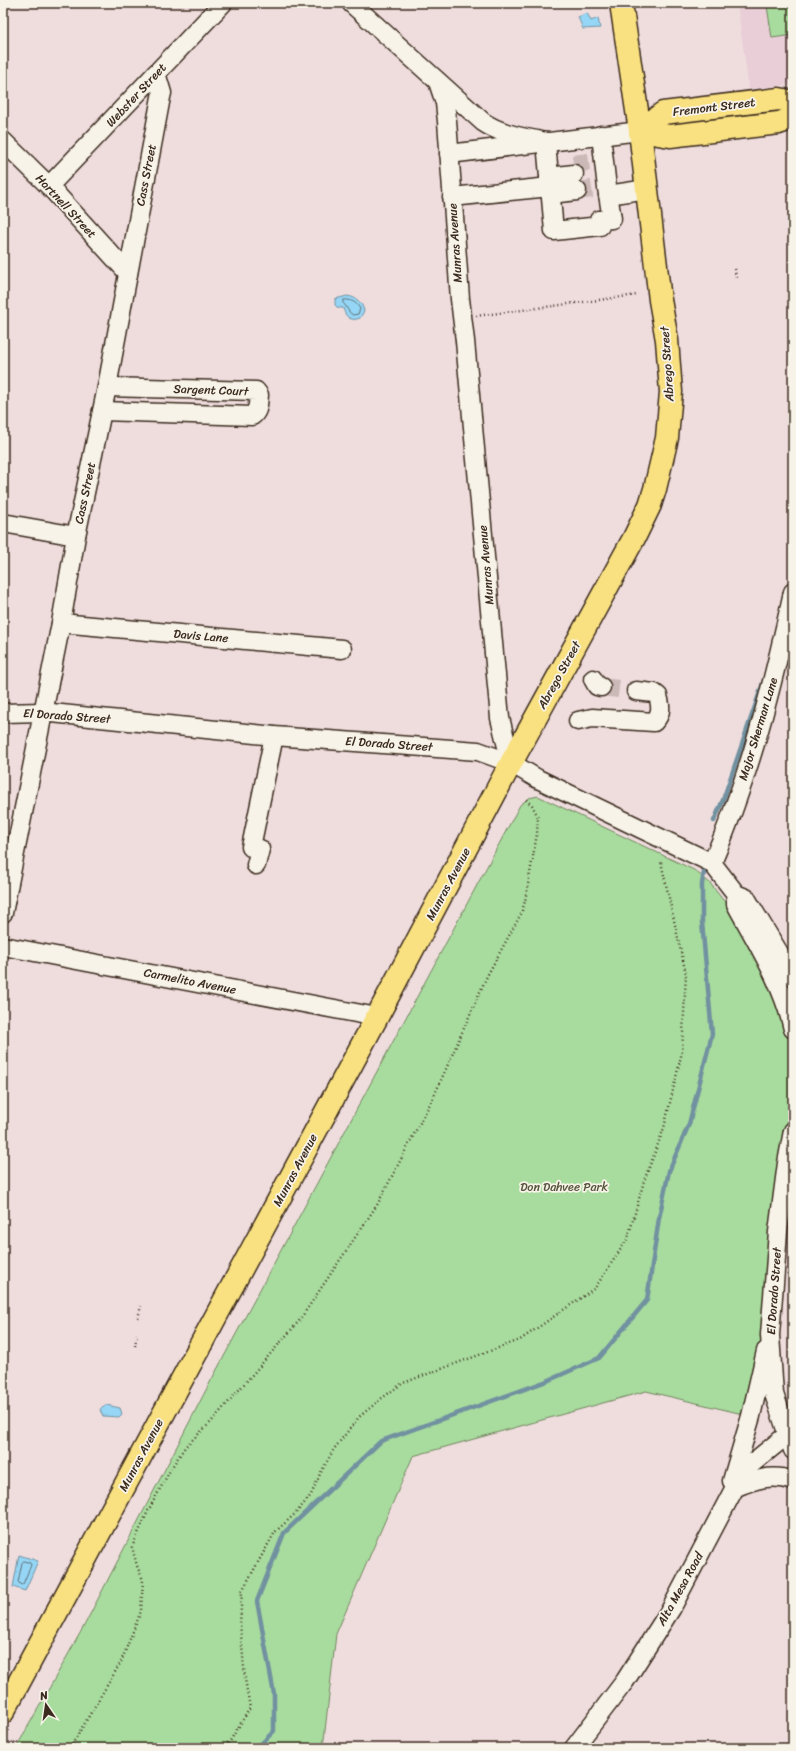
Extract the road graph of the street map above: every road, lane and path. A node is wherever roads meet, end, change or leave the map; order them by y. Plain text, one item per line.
1 (223, 3) edge
2 (351, 3) edge
3 (621, 3) edge
4 (156, 73) junction
5 (438, 82) junction
6 (793, 102) edge
7 (793, 118) edge
8 (640, 131) junction
9 (601, 135) junction
10 (3, 140) edge
11 (546, 142) junction
12 (449, 154) junction
13 (592, 177) junction
14 (549, 181) junction
15 (49, 186) junction
16 (647, 189) junction
17 (452, 197) junction
18 (735, 269) dead end
19 (128, 273) junction
20 (736, 278) dead end
21 (637, 295) dead end
22 (476, 316) dead end
23 (107, 387) junction
24 (102, 411) junction
25 (3, 523) edge
26 (76, 536) junction
27 (793, 592) edge
28 (61, 623) junction
29 (342, 649) dead end
30 (636, 691) tunnel mouth
31 (42, 712) junction
32 (3, 713) edge
33 (578, 721) dead end
34 (274, 736) junction
35 (511, 763) junction
36 (525, 799) dead end
37 (661, 862) dead end
38 (712, 863) junction
39 (256, 865) dead end
40 (736, 894) junction
41 (3, 913) edge
42 (3, 946) edge
43 (769, 964) junction
44 (793, 976) edge
45 (793, 999) edge
46 (377, 1017) junction
47 (793, 1030) edge
48 (793, 1131) edge
49 (141, 1306) dead end
50 (138, 1318) dead end
51 (137, 1334) dead end
52 (770, 1335) junction
53 (135, 1346) dead end
54 (790, 1442) edge
55 (793, 1481) edge
56 (730, 1495) junction
57 (3, 1712) edge
58 (70, 1748) edge
59 (221, 1748) edge
60 (574, 1748) edge

1 - 4 street, Webster Street
2 - 5 street
3 - 8 main road, Abrego Street
4 - 15 street, Webster Street
4 - 19 street, Cass Street
5 - 11 street, Fremont Street
5 - 12 street, Munras Avenue
6 - 8 main road, Fremont Street
7 - 8 main road, Fremont Street
8 - 9 street, Fremont Street
8 - 16 main road, Abrego Street
9 - 11 street, Fremont Street
9 - 13 street
10 - 15 street, Hartnell Street
11 - 12 street, Fremont Street
11 - 14 street
12 - 17 street, Munras Avenue
13 - 14 street
13 - 14 street
13 - 16 street
14 - 17 street
15 - 19 street, Hartnell Street
16 - 35 main road, Abrego Street
17 - 35 street, Munras Avenue
18 - 20 path
19 - 23 street, Cass Street
21 - 22 path
23 - 24 street, Cass Street
23 - 24 street, Sargent Court
24 - 26 street, Cass Street
25 - 26 street
26 - 28 street, Cass Street
27 - 38 street, Major Sherman Lane
28 - 29 street, Davis Lane
28 - 31 street, Cass Street
30 - 33 street
31 - 32 street, El Dorado Street
31 - 34 street, El Dorado Street
31 - 41 street, Cass Street
34 - 35 street, El Dorado Street
34 - 39 street
35 - 38 street, El Dorado Street
35 - 46 main road, Munras Avenue
36 - 58 path
37 - 59 path
38 - 40 street, El Dorado Street
40 - 43 street, El Dorado Street
40 - 44 street, El Dorado Street
42 - 46 street, Carmelito Avenue
43 - 45 street
43 - 47 street, El Dorado Street
46 - 57 main road, Munras Avenue
48 - 52 street, El Dorado Street
49 - 50 path
51 - 53 path
52 - 54 street, El Dorado Street
52 - 56 street
54 - 56 street, Alta Mesa Road
55 - 56 street
56 - 60 street, Alta Mesa Road

